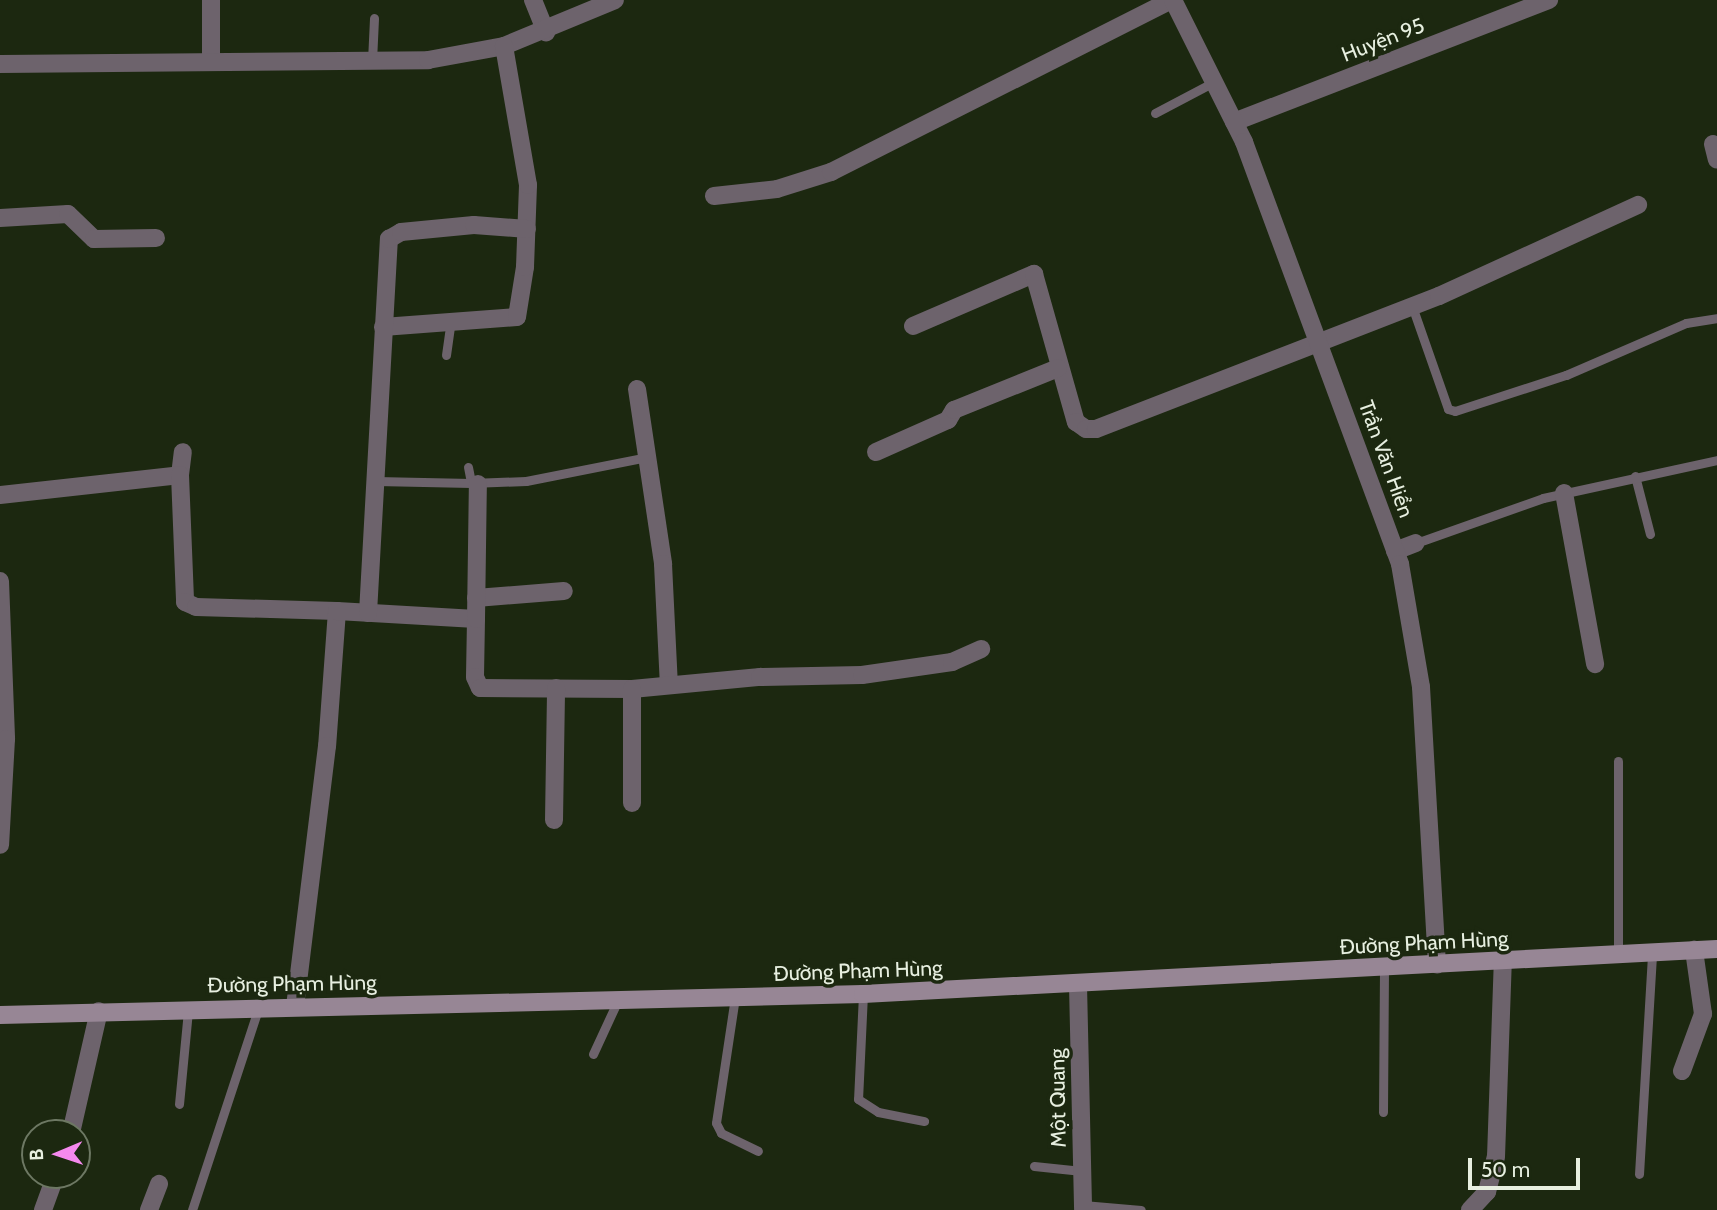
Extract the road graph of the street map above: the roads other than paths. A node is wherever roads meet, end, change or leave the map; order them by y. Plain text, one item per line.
1 (211, 0) edge
2 (533, 0) edge
3 (615, 0) edge
4 (1172, 0) edge
5 (1549, 0) edge
6 (374, 18) dead end
7 (546, 33) junction
8 (504, 46) junction
9 (372, 61) junction
10 (211, 62) junction
11 (0, 64) edge
12 (1214, 82) junction
13 (1155, 113) dead end
14 (1234, 122) junction
15 (714, 196) dead end
16 (1638, 205) dead end
17 (0, 218) edge
18 (527, 229) junction
19 (156, 238) dead end
20 (1412, 306) junction
21 (1717, 318) edge
22 (450, 325) junction
23 (913, 326) dead end
24 (383, 327) junction
25 (1326, 338) junction
26 (446, 355) dead end
27 (1058, 368) junction
28 (637, 389) dead end
29 (183, 452) dead end
30 (876, 452) dead end
31 (649, 457) junction
32 (1717, 460) edge
33 (468, 467) dead end
34 (180, 475) junction
35 (1634, 475) junction
36 (376, 481) junction
37 (475, 483) junction
38 (1564, 493) junction
39 (0, 495) edge
40 (1650, 534) dead end
41 (1406, 547) junction
42 (0, 581) edge
43 (564, 591) dead end
44 (476, 598) junction
45 (1, 609) edge
46 (337, 611) junction
47 (368, 613) junction
48 (476, 619) junction
49 (981, 649) dead end
50 (1595, 664) dead end
51 (669, 685) junction
52 (556, 688) junction
53 (632, 688) junction
54 (1618, 761) dead end
55 (632, 803) dead end
56 (554, 820) dead end
57 (0, 845) edge
58 (1717, 949) edge
59 (1694, 950) junction
60 (1652, 953) junction
61 (1618, 955) junction
62 (1503, 961) junction
63 (1437, 965) junction
64 (1384, 967) junction
65 (1079, 985) junction
66 (863, 995) junction
67 (735, 997) junction
68 (618, 1000) junction
69 (259, 1007) junction
70 (295, 1007) junction
71 (188, 1010) junction
72 (99, 1011) junction
73 (0, 1014) edge
74 (593, 1054) dead end
75 (1682, 1071) dead end
76 (178, 1104) dead end
77 (1383, 1112) dead end
78 (74, 1119) edge
79 (924, 1121) dead end
80 (758, 1151) dead end
81 (1034, 1166) dead end
82 (1082, 1171) junction
83 (1639, 1174) dead end
84 (159, 1184) dead end
85 (51, 1189) edge
86 (1083, 1208) edge
87 (43, 1210) edge
88 (149, 1210) edge
89 (192, 1210) edge
90 (1141, 1210) edge
91 (1470, 1210) edge

1 - 10 street
2 - 7 street
3 - 7 street
4 - 12 street, Trần Văn Hiển
4 - 15 street
5 - 14 street, Huyện 95
6 - 9 lane
7 - 8 street
8 - 9 street
8 - 18 street
9 - 10 street
10 - 11 street
12 - 13 lane
12 - 14 street, Trần Văn Hiển
14 - 25 street, Trần Văn Hiển
16 - 20 street
17 - 19 street
18 - 22 street
18 - 24 street
20 - 21 lane
20 - 25 street
22 - 24 street
22 - 26 lane
23 - 27 street
24 - 36 street
25 - 27 street
25 - 41 street, Trần Văn Hiển
27 - 30 street
28 - 31 street
29 - 34 street
31 - 37 lane
31 - 51 street
32 - 35 lane
33 - 37 lane
34 - 39 street
34 - 46 street
35 - 38 lane
35 - 40 lane
36 - 37 lane
36 - 47 street
37 - 44 street
38 - 41 lane
38 - 50 street
41 - 63 street, Trần Văn Hiển
42 - 45 street
43 - 44 street
44 - 48 street
45 - 57 street
46 - 47 street
46 - 70 street
47 - 48 street
48 - 52 street
49 - 51 street
51 - 53 street
52 - 53 street
52 - 56 street
53 - 55 street
54 - 61 lane
58 - 59 main road, Đường Phạm Hùng
59 - 60 main road, Đường Phạm Hùng
59 - 75 street
60 - 61 main road, Đường Phạm Hùng
60 - 83 lane
61 - 62 main road, Đường Phạm Hùng
62 - 63 main road, Đường Phạm Hùng
62 - 91 street
63 - 64 main road, Đường Phạm Hùng
64 - 65 main road, Đường Phạm Hùng
64 - 77 lane
65 - 66 main road, Đường Phạm Hùng
65 - 82 street, Một Quang
66 - 67 main road, Đường Phạm Hùng
66 - 79 lane
67 - 68 main road, Đường Phạm Hùng
67 - 80 lane
68 - 70 main road, Đường Phạm Hùng
68 - 74 lane
69 - 70 main road, Đường Phạm Hùng
69 - 71 main road, Đường Phạm Hùng
69 - 89 lane
71 - 72 main road, Đường Phạm Hùng
71 - 76 lane
72 - 73 main road, Đường Phạm Hùng
72 - 78 street
81 - 82 lane
82 - 86 street, Một Quang
84 - 88 street
85 - 87 street
86 - 90 lane

